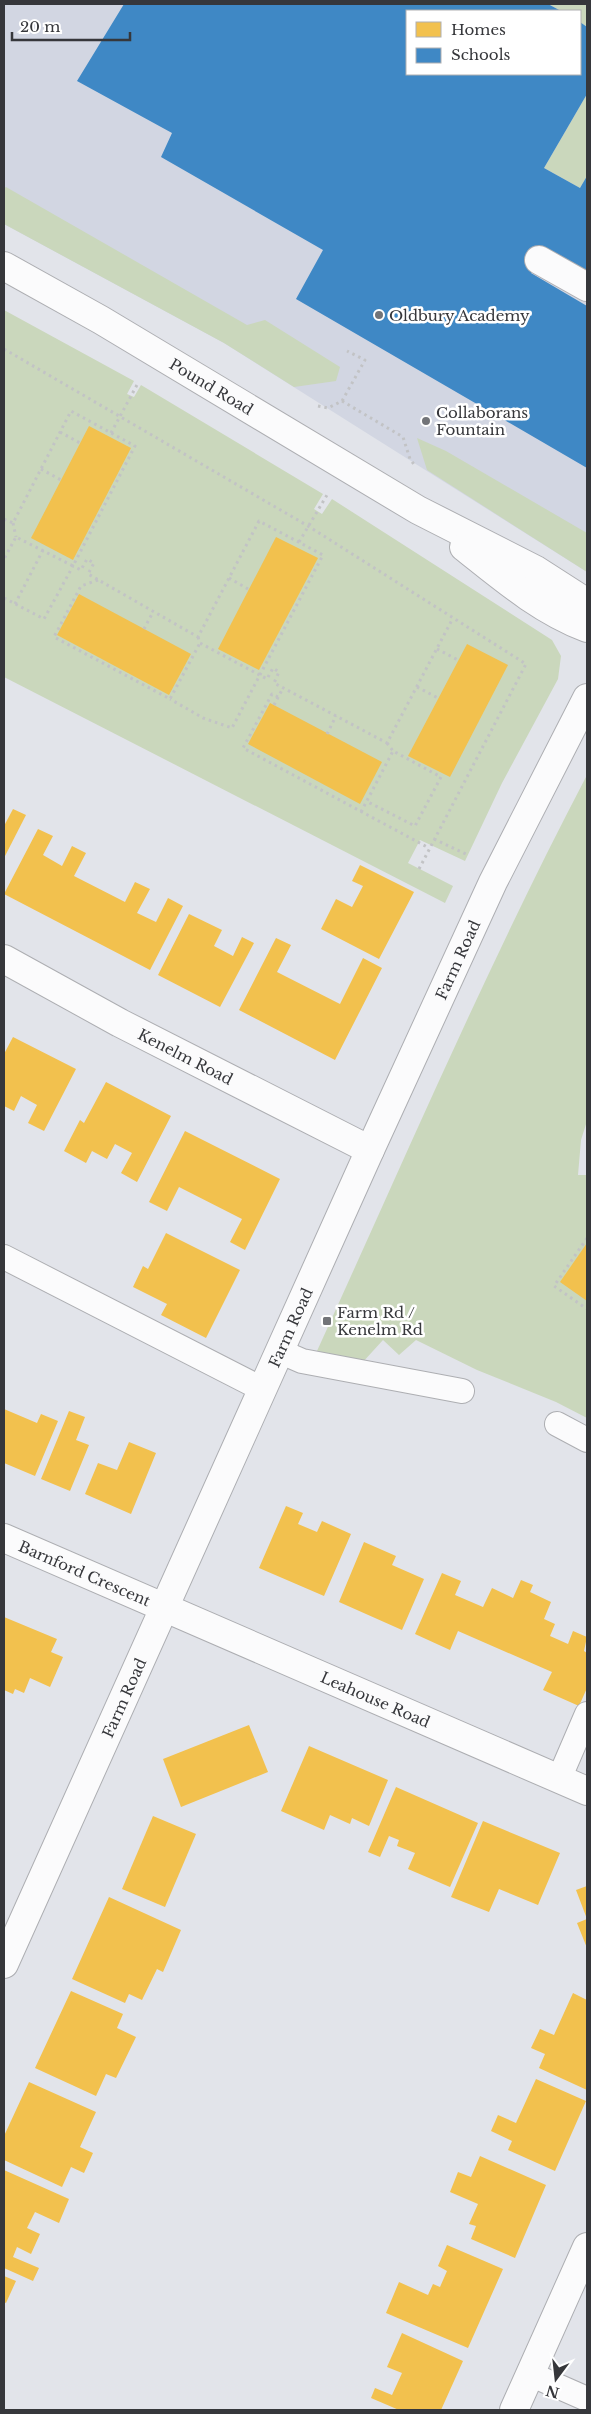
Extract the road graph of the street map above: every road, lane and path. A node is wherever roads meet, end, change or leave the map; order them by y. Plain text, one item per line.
1 (539, 260) dead end
2 (4, 266) edge
3 (587, 287) edge
4 (4, 349) edge
5 (347, 351) dead end
6 (141, 378) dead end
7 (342, 401) junction
8 (318, 406) dead end
9 (120, 416) junction
10 (60, 432) junction
11 (111, 433) junction
12 (80, 443) dead end
13 (41, 469) junction
14 (420, 471) dead end
15 (61, 480) dead end
16 (330, 490) dead end
17 (418, 510) junction
18 (4, 519) edge
19 (13, 523) junction
20 (308, 526) junction
21 (16, 537) junction
22 (300, 542) junction
23 (43, 550) junction
24 (4, 559) edge
25 (73, 566) junction
26 (229, 578) junction
27 (98, 580) junction
28 (248, 589) dead end
29 (4, 598) edge
30 (15, 604) junction
31 (587, 606) edge
32 (153, 612) junction
33 (454, 618) junction
34 (587, 628) edge
35 (144, 629) dead end
36 (198, 637) junction
37 (200, 642) junction
38 (437, 649) junction
39 (458, 660) dead end
40 (260, 675) junction
41 (417, 687) junction
42 (283, 688) junction
43 (278, 697) junction
44 (438, 698) dead end
45 (587, 698) edge
46 (170, 700) junction
47 (274, 705) dead end
48 (336, 716) junction
49 (327, 734) dead end
50 (387, 743) junction
51 (393, 751) junction
52 (366, 801) junction
53 (361, 812) junction
54 (434, 839) junction
55 (430, 848) junction
56 (469, 856) dead end
57 (419, 869) dead end
58 (4, 959) edge
59 (370, 1150) junction
60 (587, 1238) edge
61 (4, 1258) edge
62 (587, 1309) edge
63 (279, 1351) junction
64 (262, 1389) junction
65 (462, 1391) dead end
66 (557, 1424) dead end
67 (587, 1440) edge
68 (4, 1538) edge
69 (164, 1608) junction
70 (587, 1714) edge
71 (558, 1779) junction
72 (587, 1791) edge
73 (4, 1964) edge
74 (587, 2247) edge
75 (530, 2374) junction
76 (587, 2399) edge
77 (514, 2410) edge

1 - 3 street
2 - 17 street, Pound Road
4 - 9 path
5 - 7 path
6 - 9 path
7 - 8 path
7 - 14 path
9 - 11 path
9 - 20 path
10 - 11 path
10 - 12 path
10 - 13 path
11 - 25 path
13 - 15 path
13 - 19 path
16 - 20 path
17 - 31 street, Pound Road
17 - 34 street, Pound Road
18 - 19 path
19 - 21 path
20 - 22 path
20 - 33 path
21 - 23 path
21 - 24 path
22 - 26 path
22 - 40 path
23 - 25 path
23 - 30 path
25 - 27 path
25 - 30 path
26 - 28 path
26 - 36 path
27 - 32 path
27 - 46 path
29 - 30 path
32 - 35 path
32 - 36 path
33 - 38 path
33 - 54 path
36 - 37 path
37 - 40 path
37 - 46 path
38 - 39 path
38 - 41 path
40 - 42 path
40 - 46 path
41 - 44 path
41 - 50 path
42 - 43 path
42 - 48 path
43 - 47 path
43 - 53 path
45 - 59 street, Farm Road
48 - 49 path
48 - 50 path
50 - 51 path
51 - 52 path
51 - 52 path
52 - 53 path
53 - 55 path
54 - 55 path
54 - 56 path
55 - 57 path
58 - 59 street, Kenelm Road
59 - 63 street, Farm Road
60 - 62 path
61 - 64 lane
63 - 64 street, Farm Road
63 - 65 lane
64 - 69 street, Farm Road
66 - 67 lane
68 - 69 street, Barnford Crescent
69 - 71 street, Leahouse Road
69 - 73 street, Farm Road
70 - 71 lane
71 - 72 street, Leahouse Road
74 - 75 street
75 - 76 lane
75 - 77 street

